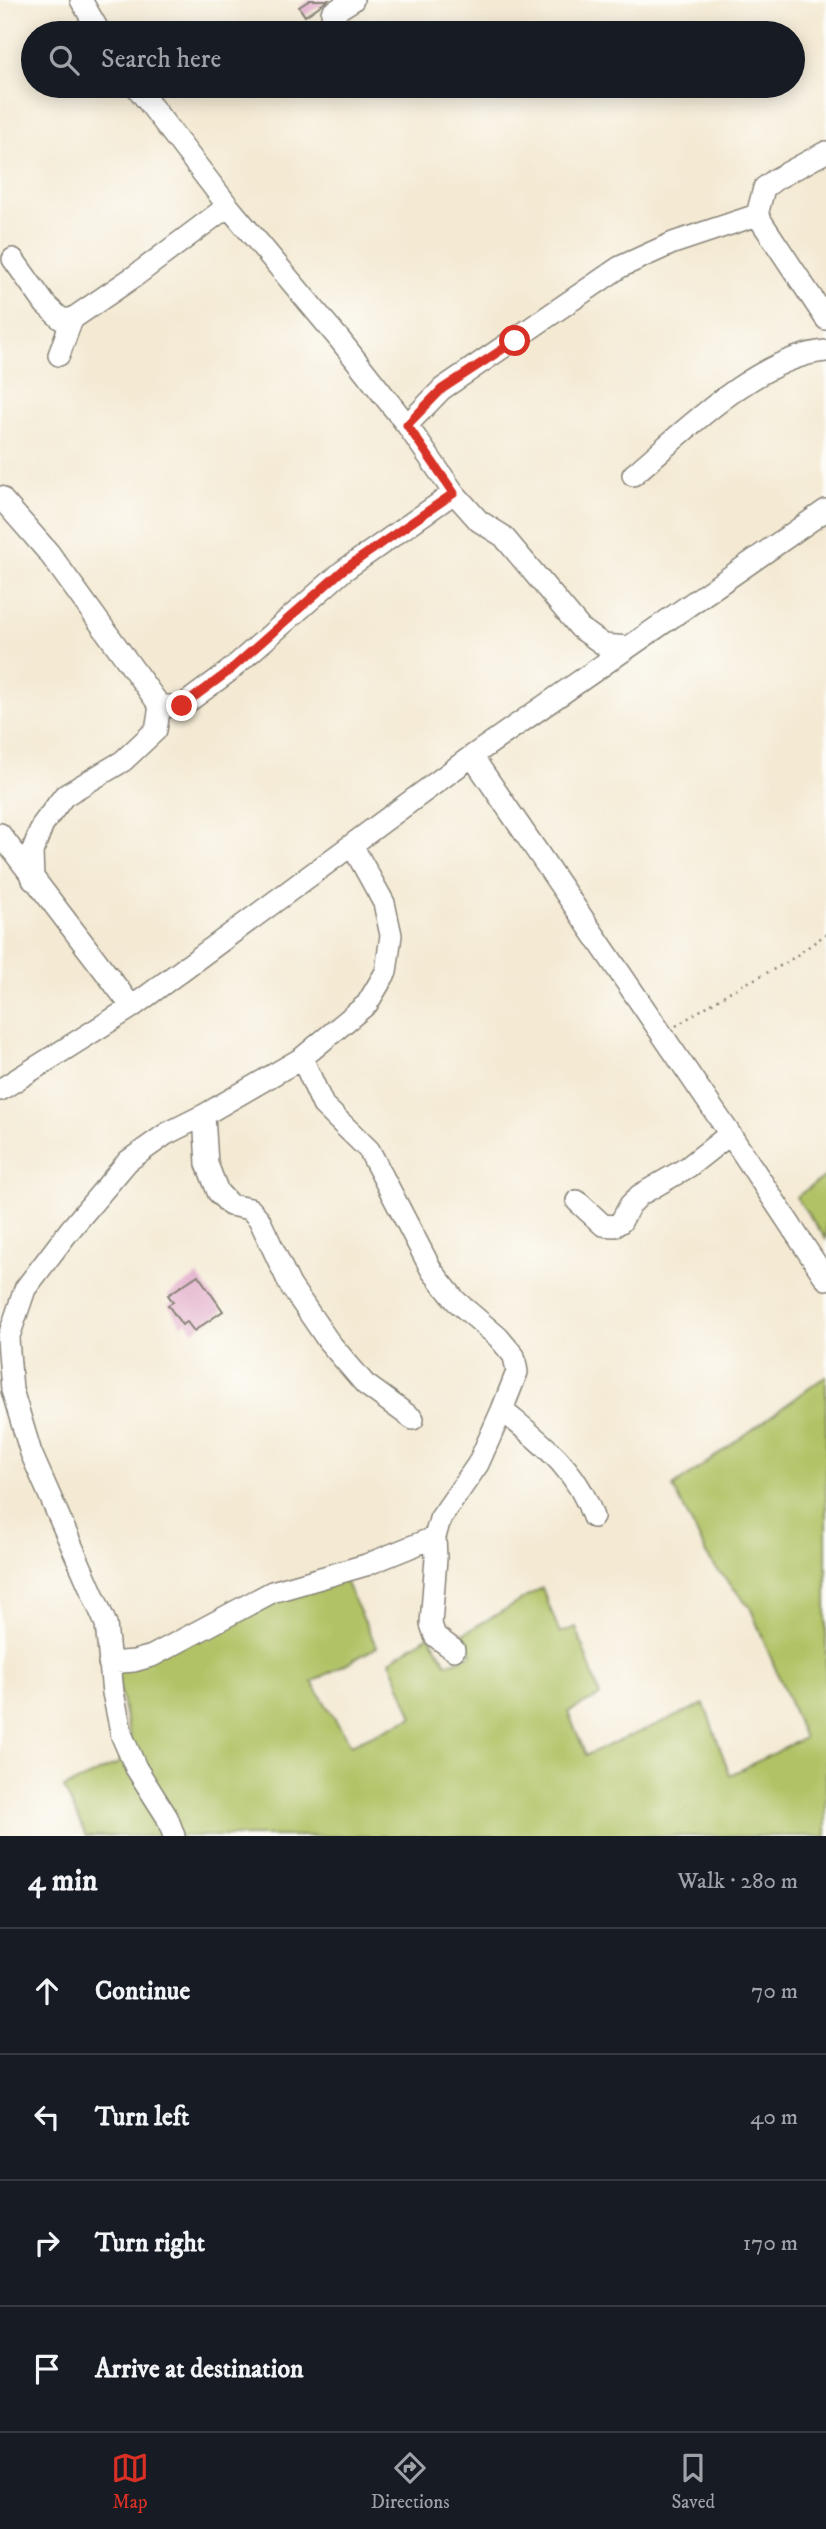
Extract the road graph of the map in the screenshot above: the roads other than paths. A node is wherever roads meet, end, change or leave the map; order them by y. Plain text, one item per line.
1 (81, 0) edge
2 (353, 0) edge
3 (332, 13) dead end
4 (93, 21) edge
5 (145, 98) edge
6 (826, 152) edge
7 (228, 206) junction
8 (757, 215) junction
9 (13, 259) dead end
10 (72, 319) junction
11 (826, 319) edge
12 (826, 351) edge
13 (59, 355) dead end
14 (407, 425) junction
15 (633, 475) dead end
16 (454, 493) junction
17 (0, 497) edge
18 (826, 510) edge
19 (628, 648) junction
20 (160, 706) junction
21 (472, 756) junction
22 (0, 834) edge
23 (352, 845) junction
24 (33, 880) junction
25 (132, 1007) junction
26 (302, 1058) junction
27 (0, 1090) edge
28 (204, 1115) junction
29 (730, 1135) junction
30 (577, 1201) dead end
31 (826, 1279) edge
32 (502, 1410) junction
33 (413, 1419) dead end
34 (593, 1517) dead end
35 (435, 1536) junction
36 (454, 1650) dead end
37 (109, 1663) junction
38 (174, 1836) edge

1 - 4 street
2 - 3 street
5 - 7 street
6 - 8 street
7 - 10 street
7 - 14 street
8 - 11 street
8 - 14 street
9 - 10 street
10 - 13 street
12 - 15 street
14 - 16 street
16 - 19 street
16 - 20 street
17 - 20 street
18 - 19 street
19 - 21 street
20 - 24 street
21 - 23 street
21 - 29 street
22 - 24 street
23 - 25 street
23 - 26 street
24 - 25 street
25 - 27 street
26 - 28 street
26 - 32 street
28 - 33 street
28 - 37 street
29 - 30 street
29 - 31 street
32 - 34 street
32 - 35 street
35 - 36 street
35 - 37 street
37 - 38 street

